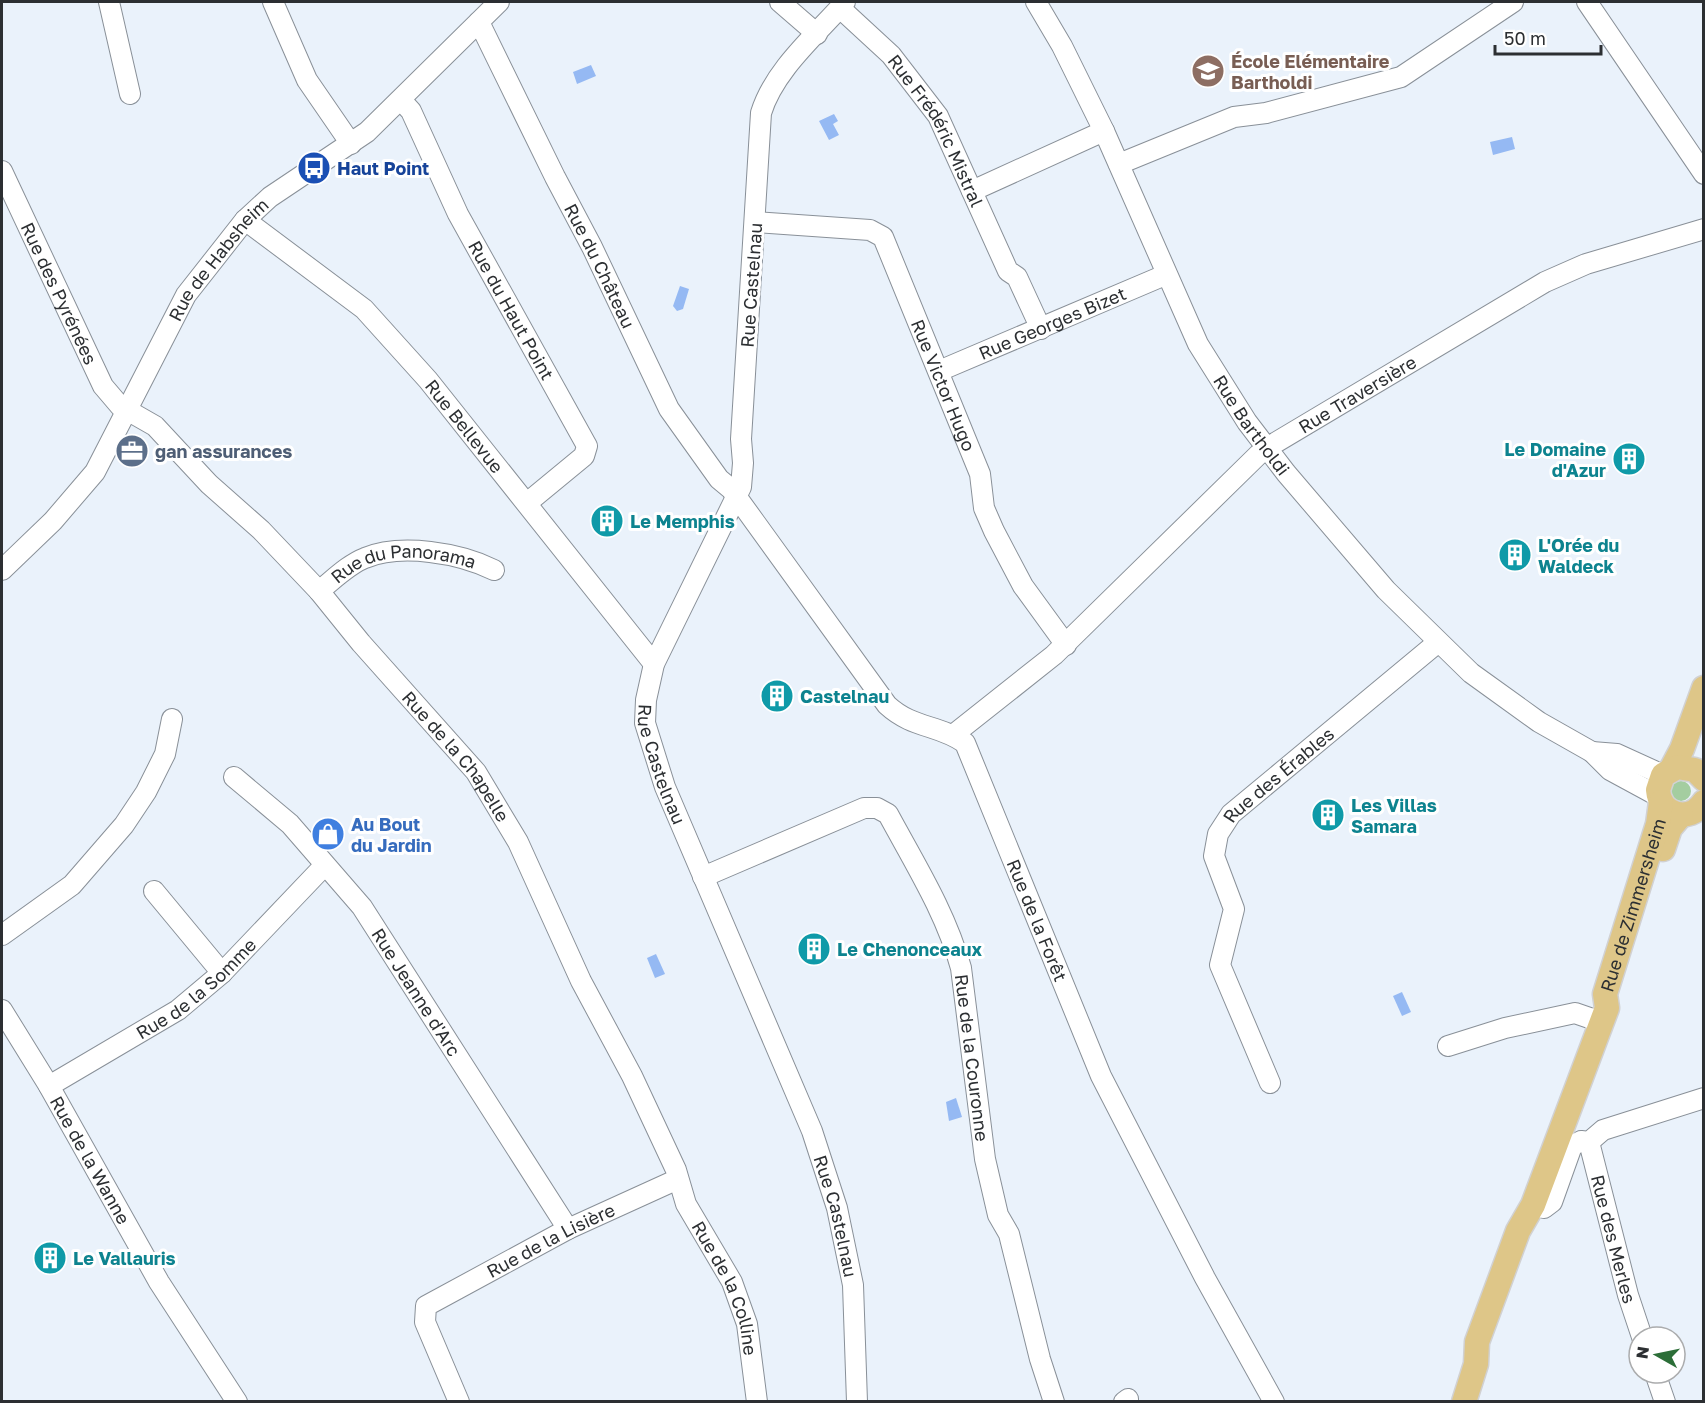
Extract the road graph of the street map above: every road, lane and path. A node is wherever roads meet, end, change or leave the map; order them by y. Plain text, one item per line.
1 (109, 2) edge
2 (273, 2) edge
3 (500, 2) edge
4 (780, 2) edge
5 (1036, 2) edge
6 (1513, 2) edge
7 (1587, 2) edge
8 (842, 5) edge
9 (479, 22) junction
10 (817, 34) junction
11 (130, 94) dead end
12 (401, 100) junction
13 (1104, 131) junction
14 (351, 144) junction
15 (1119, 165) junction
16 (2, 171) edge
17 (1704, 174) edge
18 (972, 191) junction
19 (245, 220) junction
20 (755, 222) junction
21 (1704, 229) edge
22 (1165, 275) junction
23 (1041, 329) junction
24 (939, 372) junction
25 (127, 410) junction
26 (1267, 448) junction
27 (737, 498) junction
28 (527, 503) junction
29 (2, 570) edge
30 (494, 570) dead end
31 (320, 591) junction
32 (1437, 643) junction
33 (1066, 645) junction
34 (654, 664) junction
35 (1703, 688) edge
36 (172, 719) dead end
37 (953, 735) junction
38 (234, 777) dead end
39 (1675, 782) edge
40 (1695, 812) edge
41 (324, 866) junction
42 (703, 877) junction
43 (154, 891) dead end
44 (2, 935) edge
45 (222, 973) junction
46 (2, 1010) edge
47 (1604, 1015) junction
48 (1448, 1046) dead end
49 (1270, 1083) dead end
50 (49, 1086) junction
51 (1704, 1098) edge
52 (1589, 1142) junction
53 (678, 1179) junction
54 (1533, 1205) junction
55 (568, 1229) junction
56 (1638, 1325) edge
57 (1659, 1385) edge
58 (237, 1401) edge
59 (459, 1401) edge
60 (757, 1401) edge
61 (857, 1401) edge
62 (1054, 1401) edge
63 (1274, 1401) edge
64 (1464, 1401) edge
65 (1665, 1401) edge

1 - 11 street
2 - 14 street
3 - 9 street, Rue de Habsheim
4 - 10 street
5 - 13 street, Rue Bartholdi
6 - 15 street
7 - 17 street
8 - 10 street, Rue Castelnau
8 - 18 street, Rue Frédéric Mistral
9 - 12 street, Rue de Habsheim
9 - 27 street, Rue du Château
10 - 20 street, Rue Castelnau
12 - 14 street, Rue de Habsheim
12 - 28 street, Rue du Haut Point
13 - 15 street, Rue Bartholdi
13 - 18 street
14 - 19 street, Rue de Habsheim
15 - 22 street, Rue Bartholdi
16 - 25 street, Rue des Pyrénées
18 - 23 street, Rue Frédéric Mistral
19 - 25 street, Rue de Habsheim
19 - 28 street, Rue Bellevue
20 - 24 street, Rue Victor Hugo
20 - 27 street, Rue Castelnau
21 - 26 street, Rue Traversière
22 - 23 street, Rue Georges Bizet
22 - 26 street, Rue Bartholdi
23 - 24 street, Rue Georges Bizet
24 - 33 street, Rue Victor Hugo
25 - 29 street, Rue de Habsheim
25 - 31 street, Rue de la Chapelle
26 - 32 street, Rue Bartholdi
26 - 33 street, Rue Traversière
27 - 34 street, Rue Castelnau
27 - 37 street
28 - 34 street, Rue Bellevue
30 - 31 street, Rue du Panorama
31 - 53 street, Rue de la Chapelle
32 - 39 street, Rue Bartholdi
32 - 49 street, Rue des Érables
33 - 37 street, Rue Traversière
34 - 42 street, Rue Castelnau
35 - 39 main road, Rue de Zimmersheim
36 - 44 street
37 - 63 street, Rue de la Forêt
38 - 41 street, Rue Jeanne d'Arc
39 - 40 main road
39 - 47 main road, Rue de Zimmersheim
40 - 47 main road, Rue de Zimmersheim
41 - 45 street, Rue de la Somme
41 - 55 street, Rue Jeanne d'Arc
42 - 61 street, Rue Castelnau
42 - 62 street, Rue de la Couronne
43 - 45 street
45 - 50 street, Rue de la Somme
46 - 50 street, Rue de la Wanne
47 - 48 street
47 - 54 main road, Rue de Zimmersheim
50 - 58 street, Rue de la Wanne
51 - 52 street
52 - 54 street
52 - 56 street, Rue des Merles
53 - 55 street, Rue de la Lisière
53 - 60 street, Rue de la Colline
54 - 64 main road, Rue de Zimmersheim
55 - 59 street, Rue de la Lisière
57 - 65 street

